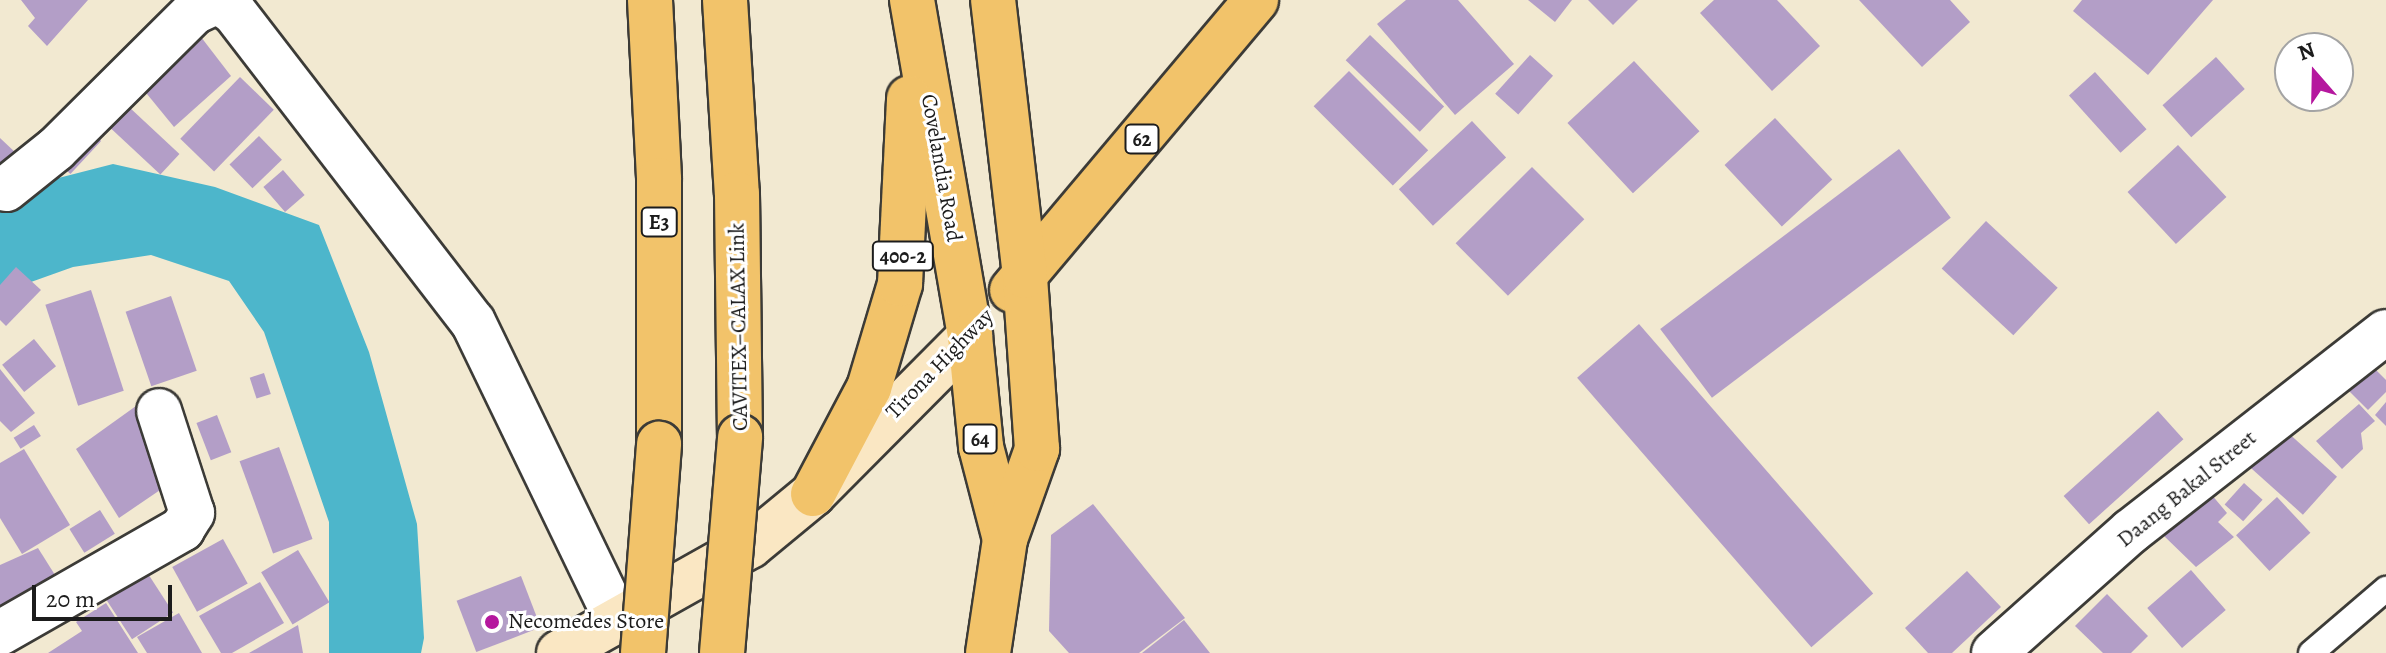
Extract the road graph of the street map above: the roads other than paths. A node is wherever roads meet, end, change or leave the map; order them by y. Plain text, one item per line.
1 (650, 0) edge
2 (725, 0) edge
3 (911, 0) edge
4 (993, 0) edge
5 (1256, 0) edge
6 (6, 189) dead end
7 (1025, 276) junction
8 (2386, 332) edge
9 (970, 336) junction
10 (159, 411) dead end
11 (813, 494) junction
12 (1005, 539) junction
13 (2386, 589) edge
14 (0, 633) edge
15 (631, 638) edge
16 (559, 653) edge
17 (722, 653) edge
18 (988, 653) edge
19 (1994, 653) edge
20 (2311, 653) edge

1 - 15 main road, E3, bridge
2 - 17 main road, CAVITEX–CALAX Link, bridge
3 - 9 main road, Covelandia Road / 400-2
3 - 11 main road, 400-2
4 - 7 main road
5 - 7 main road, Tirona Highway / 62
6 - 15 street
7 - 9 main road, Tirona Highway / 62
7 - 12 main road, 64
8 - 19 street, Daang Bakal Street
9 - 11 main road, Tirona Highway / 62
9 - 12 main road, 64
10 - 14 street
11 - 15 main road, Tirona Highway / 62
12 - 18 main road, 64
13 - 20 lane
15 - 16 main road, Tirona Highway / 62

